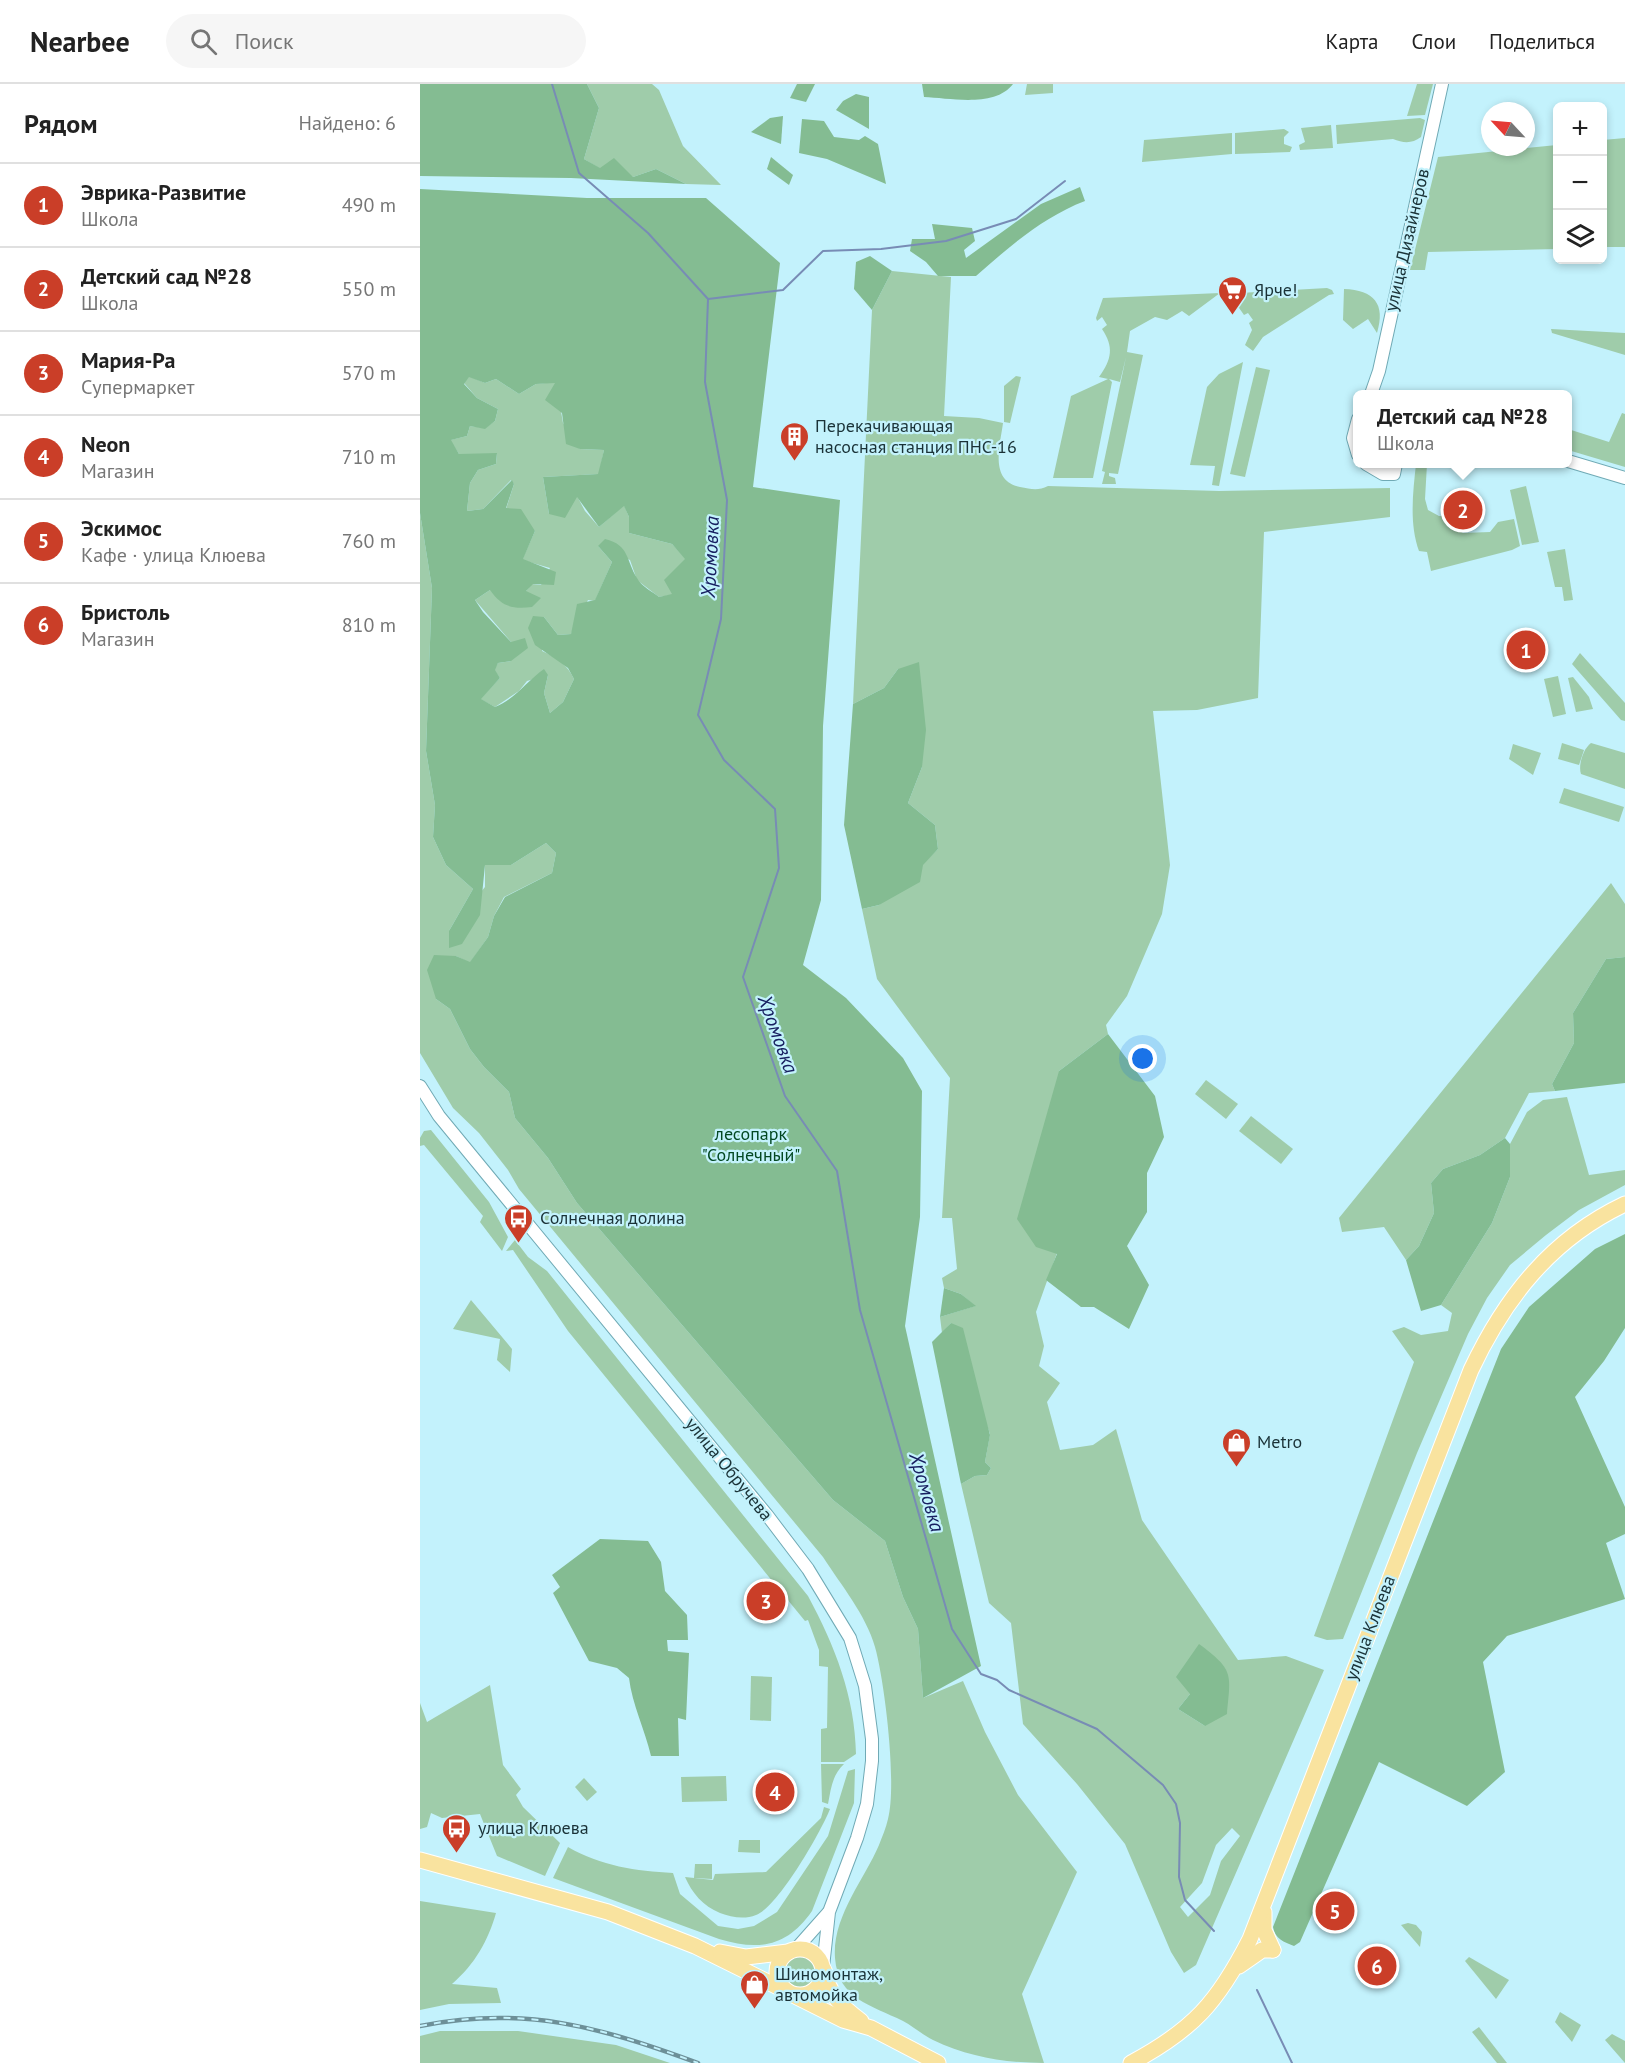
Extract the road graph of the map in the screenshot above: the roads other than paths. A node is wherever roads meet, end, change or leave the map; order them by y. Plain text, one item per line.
1 (1442, 84) edge
2 (1372, 390) edge
3 (1572, 462) edge
4 (1373, 468) edge
5 (1395, 469) edge
6 (1625, 478) edge
7 (420, 1086) edge
8 (1625, 1204) edge
9 (420, 1860) edge
10 (1264, 1906) junction
11 (829, 1912) junction
12 (695, 1946) junction
13 (792, 1951) junction
14 (823, 1967) junction
15 (1234, 1970) junction
16 (790, 1994) junction
17 (871, 2028) junction
18 (938, 2063) edge
19 (1131, 2063) edge

1 - 2 street, улица Дизайнеров
3 - 6 street
4 - 5 street
7 - 11 street, улица Обручева
8 - 10 main road, улица Клюева
9 - 12 main road
10 - 15 main road, улица Клюева
10 - 15 main road
11 - 13 street, улица Обручева
11 - 14 street, улица Обручева
12 - 13 main road
12 - 16 main road
13 - 14 main road
13 - 16 main road
14 - 16 main road
14 - 17 main road
15 - 19 main road, улица Клюева
16 - 17 main road
17 - 18 main road

